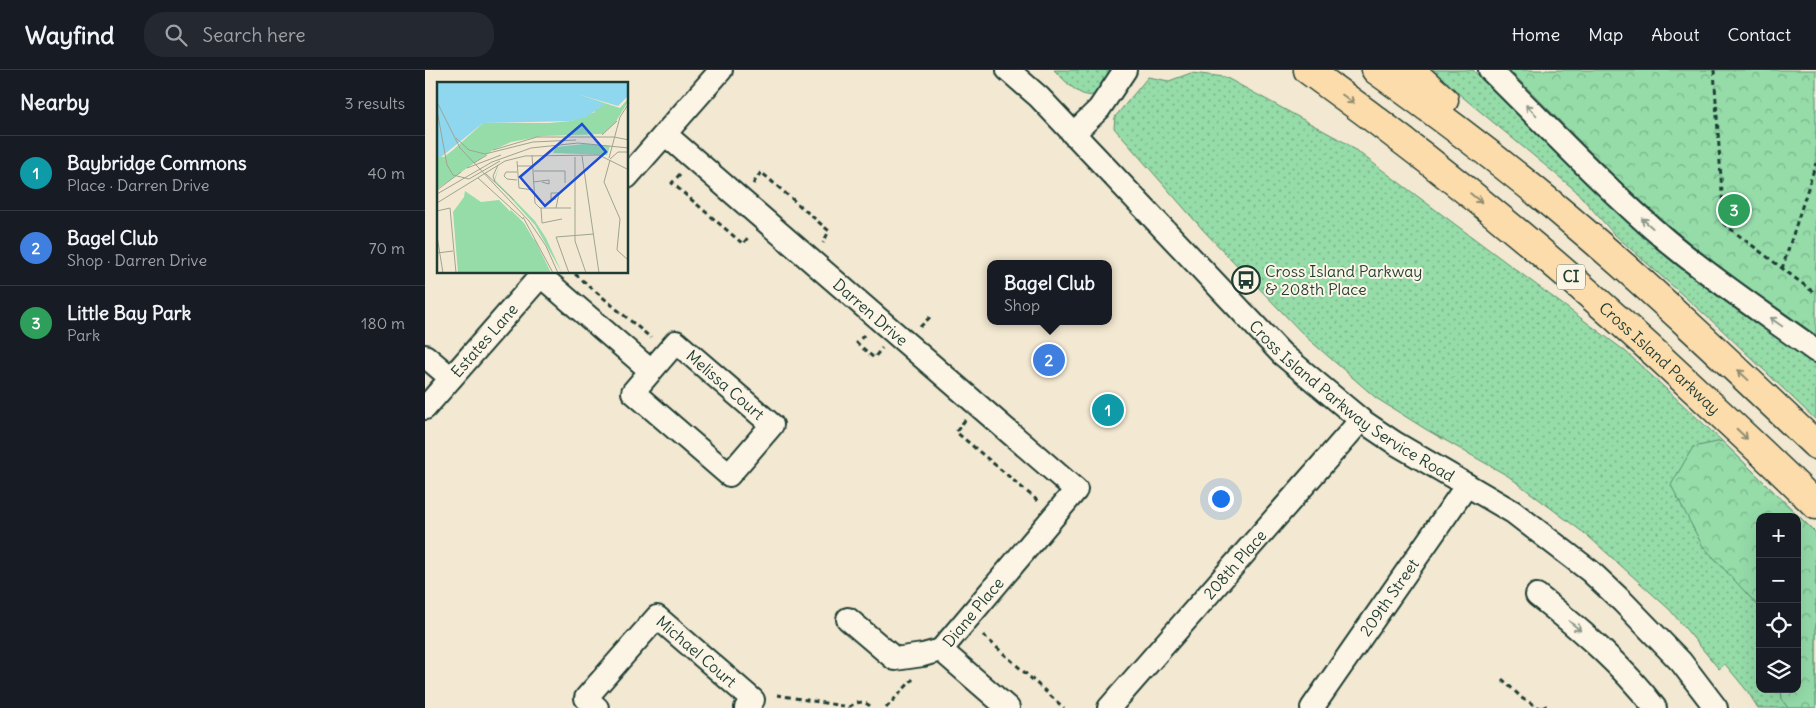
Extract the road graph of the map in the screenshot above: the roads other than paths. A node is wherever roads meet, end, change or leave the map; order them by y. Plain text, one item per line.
1 (721, 70) edge
2 (1008, 70) edge
3 (1125, 70) edge
4 (1308, 70) edge
5 (1376, 70) edge
6 (1411, 70) edge
7 (1490, 70) edge
8 (665, 134) junction
9 (1073, 134) junction
10 (629, 175) edge
11 (1616, 259) junction
12 (542, 274) edge
13 (1816, 350) edge
14 (425, 356) edge
15 (651, 371) junction
16 (451, 378) junction
17 (425, 408) edge
18 (1361, 420) junction
19 (1816, 445) edge
20 (1467, 486) junction
21 (1076, 490) joint
22 (1816, 505) edge
23 (1537, 595) dead end
24 (848, 619) dead end
25 (941, 650) junction
26 (597, 708) edge
27 (746, 708) edge
28 (1008, 708) edge
29 (1109, 708) edge
30 (1312, 708) edge
31 (1655, 708) edge
32 (1716, 708) edge

1 - 8 street
2 - 9 street, Cross Island Parkway Service Road
3 - 9 street
4 -> 22 highway, Cross Island Parkway / CI
5 - 11 highway
6 - 11 highway
13 -> 7 street
8 - 10 street
8 - 21 street, Darren Drive
9 - 18 street, Cross Island Parkway Service Road
19 -> 11 highway
12 - 15 street
12 - 16 street, Estates Lane
14 - 16 street
15 - 15 street, Melissa Court
16 - 17 street, Estates Lane
18 - 20 street, Cross Island Parkway Service Road
18 - 29 street, 208th Place
20 - 30 street, 209th Street
20 - 32 street, Cross Island Parkway Service Road
21 - 25 street, Diane Place
23 -> 31 street
24 - 25 street, Diane Place
25 - 28 street
26 - 27 street, Michael Court

